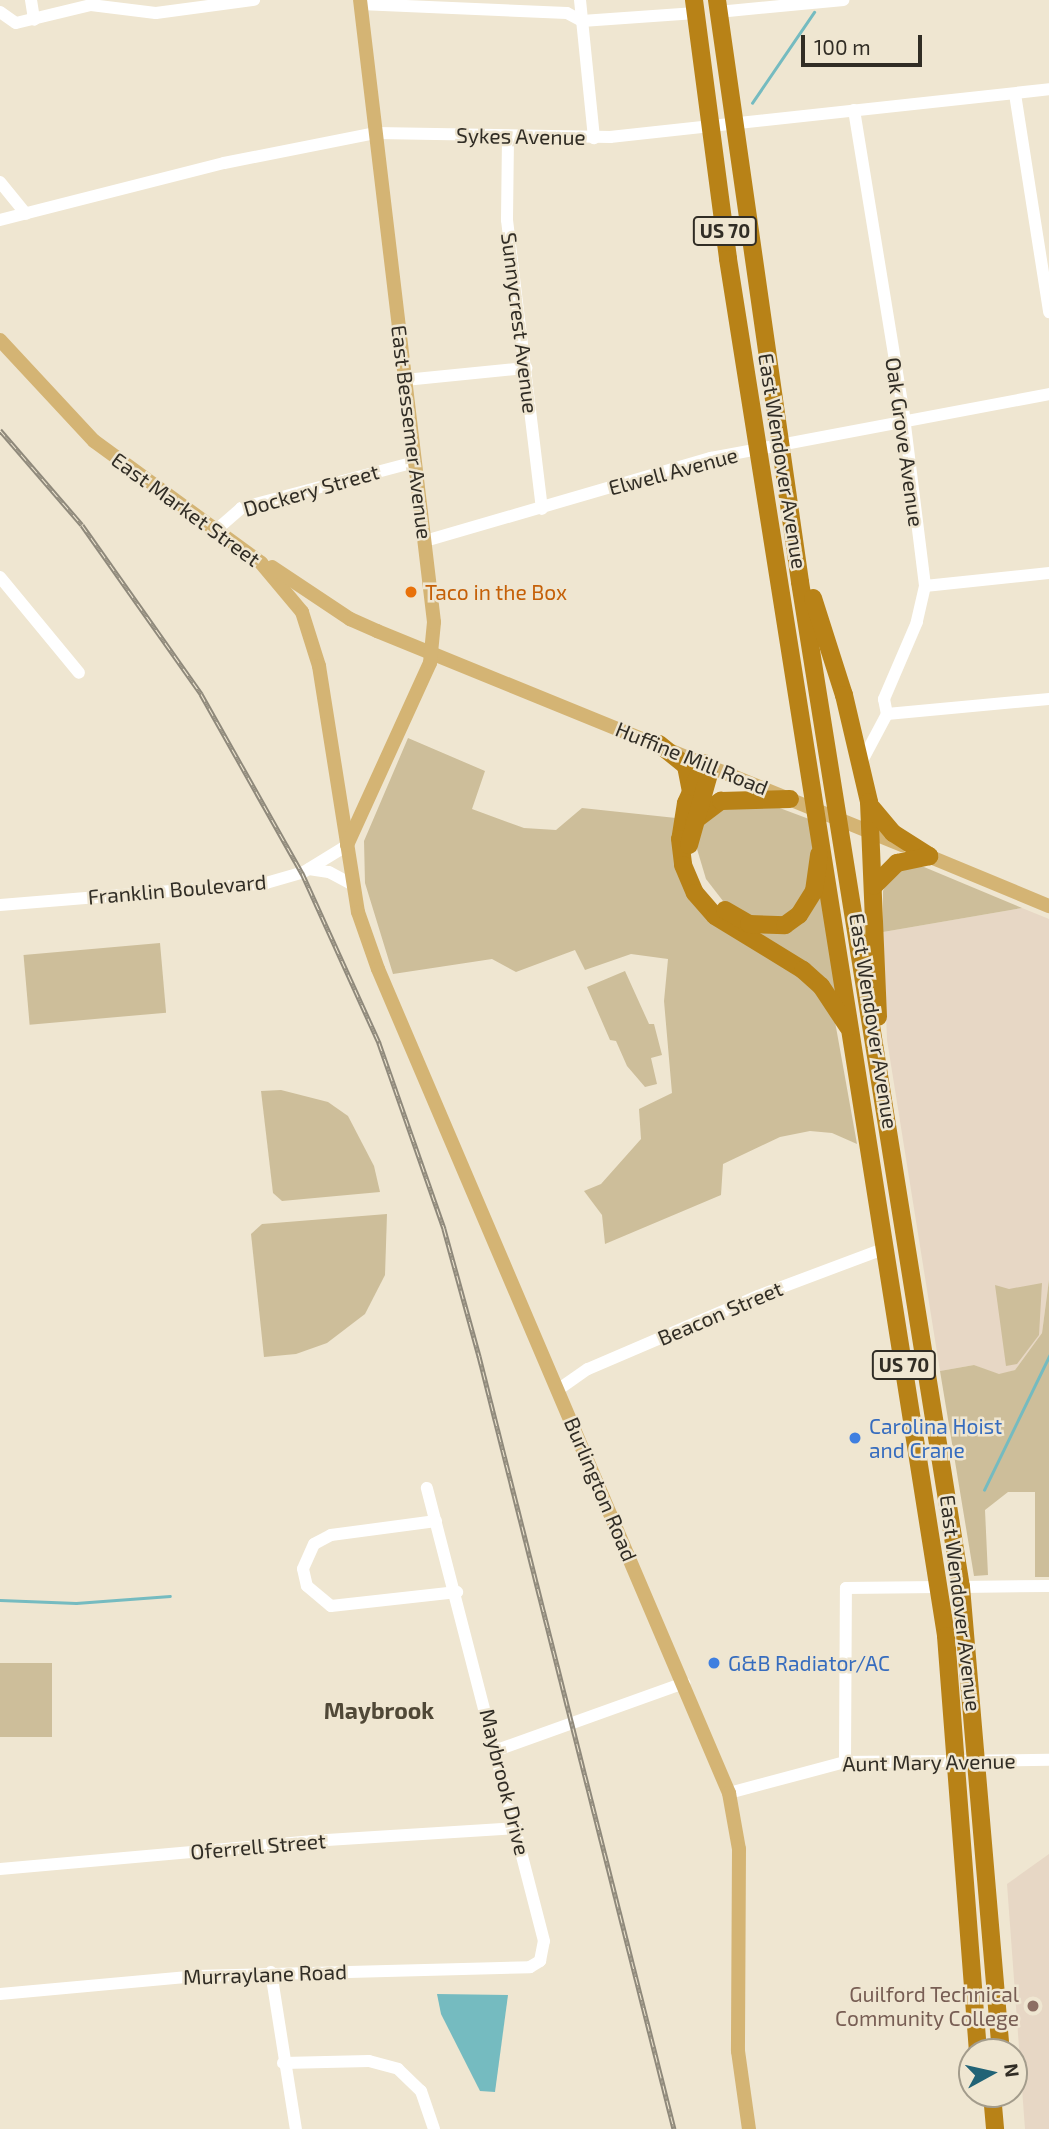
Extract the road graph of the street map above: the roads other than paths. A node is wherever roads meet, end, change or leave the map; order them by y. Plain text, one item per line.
1 (31, 0) edge
2 (254, 0) edge
3 (580, 0) edge
4 (843, 0) edge
5 (232, 2) edge
6 (360, 2) edge
7 (806, 2) edge
8 (695, 6) edge
9 (718, 6) edge
10 (0, 12) edge
11 (34, 20) junction
12 (582, 20) junction
13 (1049, 89) edge
14 (1015, 94) junction
15 (854, 110) junction
16 (734, 124) junction
17 (711, 126) junction
18 (376, 133) junction
19 (508, 137) junction
20 (594, 138) junction
21 (0, 182) edge
22 (26, 214) junction
23 (0, 220) edge
24 (1049, 312) edge
25 (0, 340) edge
26 (526, 368) junction
27 (405, 380) junction
28 (1049, 394) edge
29 (902, 425) junction
30 (780, 446) junction
31 (759, 449) junction
32 (415, 462) junction
33 (542, 509) junction
34 (792, 524) junction
35 (215, 531) junction
36 (425, 541) junction
37 (261, 563) junction
38 (1049, 573) edge
39 (0, 577) edge
40 (925, 586) junction
41 (319, 600) junction
42 (299, 607) junction
43 (335, 610) junction
44 (432, 650) junction
45 (79, 673) dead end
46 (1049, 699) edge
47 (887, 714) junction
48 (659, 744) junction
49 (862, 761) junction
50 (708, 765) junction
51 (691, 791) junction
52 (790, 799) junction
53 (870, 805) junction
54 (694, 821) junction
55 (822, 830) junction
56 (874, 833) junction
57 (346, 846) junction
58 (929, 856) junction
59 (309, 869) junction
60 (352, 878) junction
61 (874, 886) junction
62 (0, 905) edge
63 (1049, 906) edge
64 (854, 1036) junction
65 (882, 1102) junction
66 (886, 1248) junction
67 (559, 1389) junction
68 (427, 1488) dead end
69 (436, 1521) junction
70 (1049, 1586) edge
71 (938, 1587) junction
72 (961, 1587) junction
73 (457, 1592) junction
74 (684, 1683) junction
75 (497, 1749) junction
76 (1049, 1760) edge
77 (956, 1761) junction
78 (977, 1761) junction
79 (845, 1762) junction
80 (729, 1793) junction
81 (517, 1828) junction
82 (0, 1869) edge
83 (530, 1967) joint
84 (271, 1972) junction
85 (0, 1994) edge
86 (976, 2022) junction
87 (977, 2038) edge
88 (982, 2038) edge
89 (999, 2038) edge
90 (283, 2063) junction
91 (983, 2108) edge
92 (993, 2108) edge
93 (1005, 2108) edge
94 (296, 2129) edge
95 (434, 2129) edge
96 (749, 2129) edge
97 (985, 2129) edge
98 (995, 2129) edge
99 (1007, 2129) edge

1 - 11 street
2 - 5 street
3 - 12 street
4 - 7 street
5 - 11 street
6 - 12 street
6 - 18 main road, East Bessemer Avenue
7 - 9 street
8 - 12 street
8 - 17 highway, East Wendover Avenue / US 70
9 - 16 highway, East Wendover Avenue / US 70
10 - 11 street
12 - 20 street
13 - 14 street, Sykes Avenue
14 - 15 street, Sykes Avenue
14 - 24 street
15 - 16 street, Sykes Avenue
15 - 29 street, Oak Grove Avenue
16 - 17 street, Sykes Avenue
16 - 30 highway, East Wendover Avenue / US 70
17 - 20 street, Sykes Avenue
17 - 31 highway, East Wendover Avenue / US 70
18 - 19 street, Sykes Avenue
18 - 22 street, Sykes Avenue
18 - 27 main road, East Bessemer Avenue
19 - 20 street, Sykes Avenue
19 - 26 street, Sunnycrest Avenue
21 - 22 street
22 - 23 street, Sykes Avenue
25 - 35 main road, East Market Street
26 - 27 street
26 - 33 street, Sunnycrest Avenue
27 - 32 main road, East Bessemer Avenue
28 - 29 street, Elwell Avenue
29 - 30 street, Elwell Avenue
29 - 40 street, Oak Grove Avenue
30 - 31 street, Elwell Avenue
30 - 34 highway, East Wendover Avenue / US 70
31 - 33 street, Elwell Avenue
31 - 55 highway, East Wendover Avenue / US 70
32 - 35 street, Dockery Street
32 - 36 main road, East Bessemer Avenue
33 - 36 street, Elwell Avenue
34 - 49 highway
34 - 65 highway, East Wendover Avenue / US 70
35 - 37 main road, East Market Street
36 - 44 main road, East Bessemer Avenue
37 - 41 main road, Huffine Mill Road
37 - 42 main road, East Market Street
38 - 40 street
39 - 45 street
40 - 47 street, Oak Grove Avenue
41 - 42 main road
41 - 43 main road, Huffine Mill Road
42 - 43 main road
42 - 57 main road, East Market Street
43 - 44 main road, Huffine Mill Road
44 - 48 main road, Huffine Mill Road
44 - 57 main road, East Bessemer Avenue
46 - 47 street
47 - 49 street, Oak Grove Avenue
48 - 50 main road, Huffine Mill Road
48 - 51 highway
49 - 53 highway
50 - 51 highway
50 - 52 main road, Huffine Mill Road
50 - 54 highway
51 - 64 highway
52 - 54 highway
52 - 56 main road, Huffine Mill Road
53 - 56 highway
53 - 58 highway
54 - 55 highway
55 - 64 highway, East Wendover Avenue / US 70
56 - 58 main road, Huffine Mill Road
56 - 61 highway
57 - 59 street, Franklin Boulevard
57 - 60 main road, East Market Street
58 - 61 highway
58 - 63 main road, Huffine Mill Road
59 - 60 street
59 - 62 street, Franklin Boulevard
60 - 67 main road, Burlington Road
61 - 65 highway
64 - 66 highway, East Wendover Avenue / US 70
65 - 72 highway, East Wendover Avenue / US 70
66 - 67 street, Beacon Street
66 - 71 highway, East Wendover Avenue / US 70
67 - 74 main road, Burlington Road
68 - 69 street, Maybrook Drive
69 - 73 street, Maybrook Drive
69 - 73 street
70 - 72 street
71 - 77 highway, East Wendover Avenue / US 70
71 - 79 street
72 - 78 highway, East Wendover Avenue / US 70
73 - 75 street, Maybrook Drive
74 - 75 street
74 - 80 main road, Burlington Road
75 - 81 street, Maybrook Drive
76 - 78 street, Aunt Mary Avenue
77 - 78 street, Aunt Mary Avenue
77 - 79 street, Aunt Mary Avenue
77 - 86 highway, East Wendover Avenue / US 70
78 - 89 highway, East Wendover Avenue / US 70
79 - 80 street, Aunt Mary Avenue
80 - 96 main road, Burlington Road
81 - 82 street, Oferrell Street
81 - 83 street, Maybrook Drive
83 - 84 street, Murraylane Road
84 - 85 street, Murraylane Road
84 - 90 street
86 - 87 highway, East Wendover Avenue / US 70
86 - 88 highway
90 - 94 street
90 - 95 street
91 - 97 highway
92 - 98 highway
93 - 99 highway

